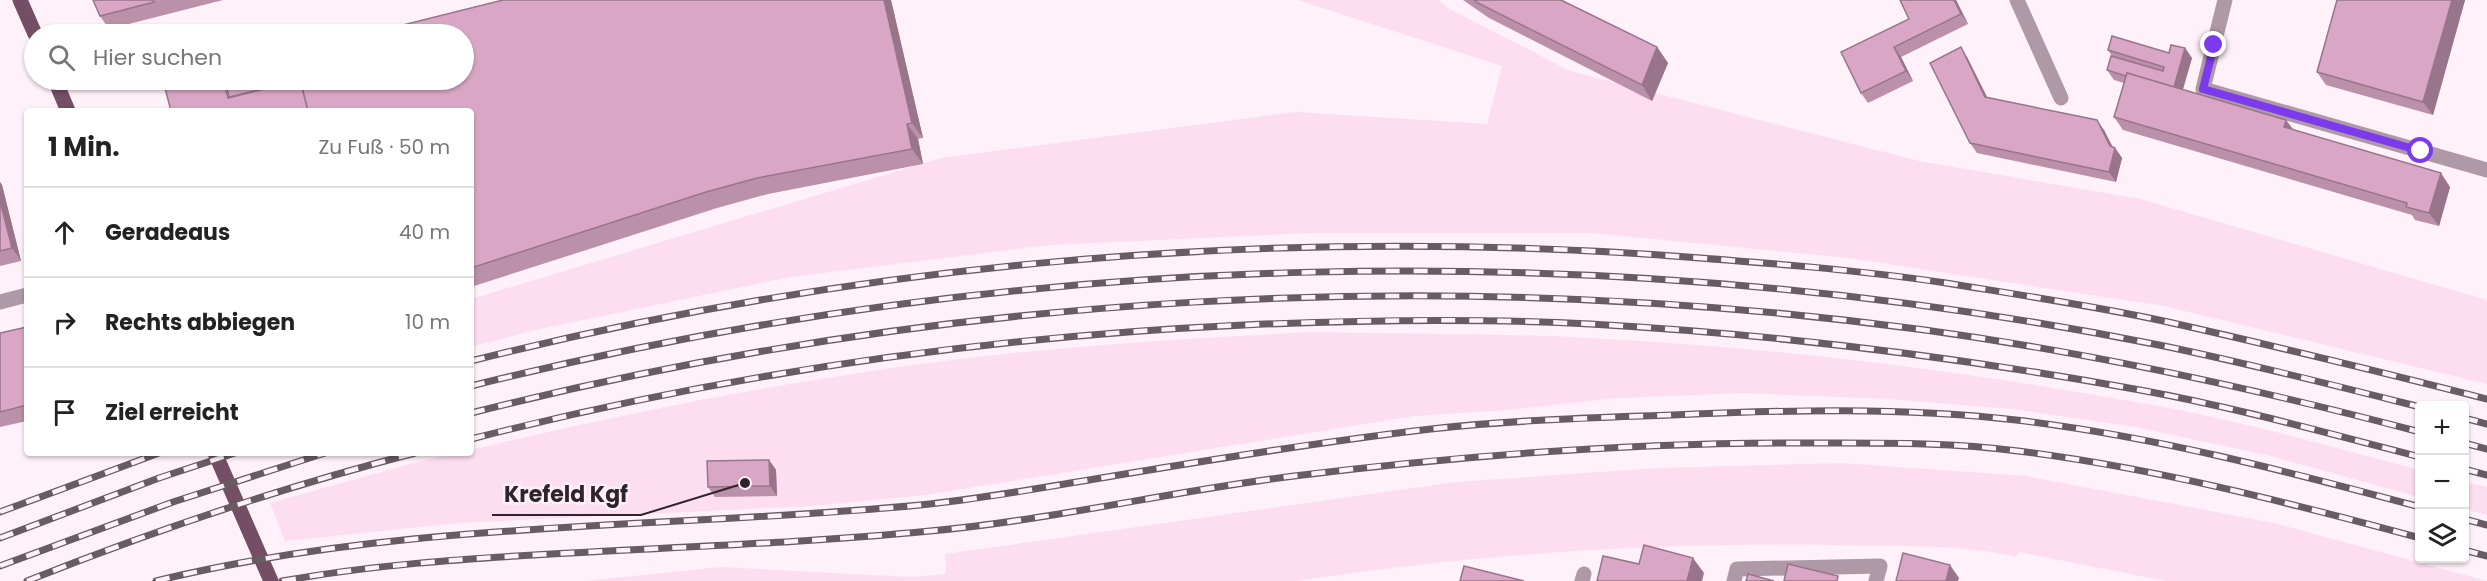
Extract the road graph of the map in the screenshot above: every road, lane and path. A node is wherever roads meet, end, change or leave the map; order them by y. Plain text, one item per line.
1 (20, 0) edge
2 (2017, 0) edge
3 (2224, 0) edge
4 (31, 24) edge
5 (59, 90) edge
6 (2061, 98) dead end
7 (67, 108) edge
8 (2487, 170) edge
9 (24, 296) edge
10 (0, 302) edge
11 (216, 456) edge
12 (271, 581) edge
13 (1734, 581) edge
14 (1876, 581) edge

1 - 4 main road
2 - 6 lane
3 - 8 lane
5 - 7 main road
9 - 10 lane
11 - 12 main road
13 - 14 lane

